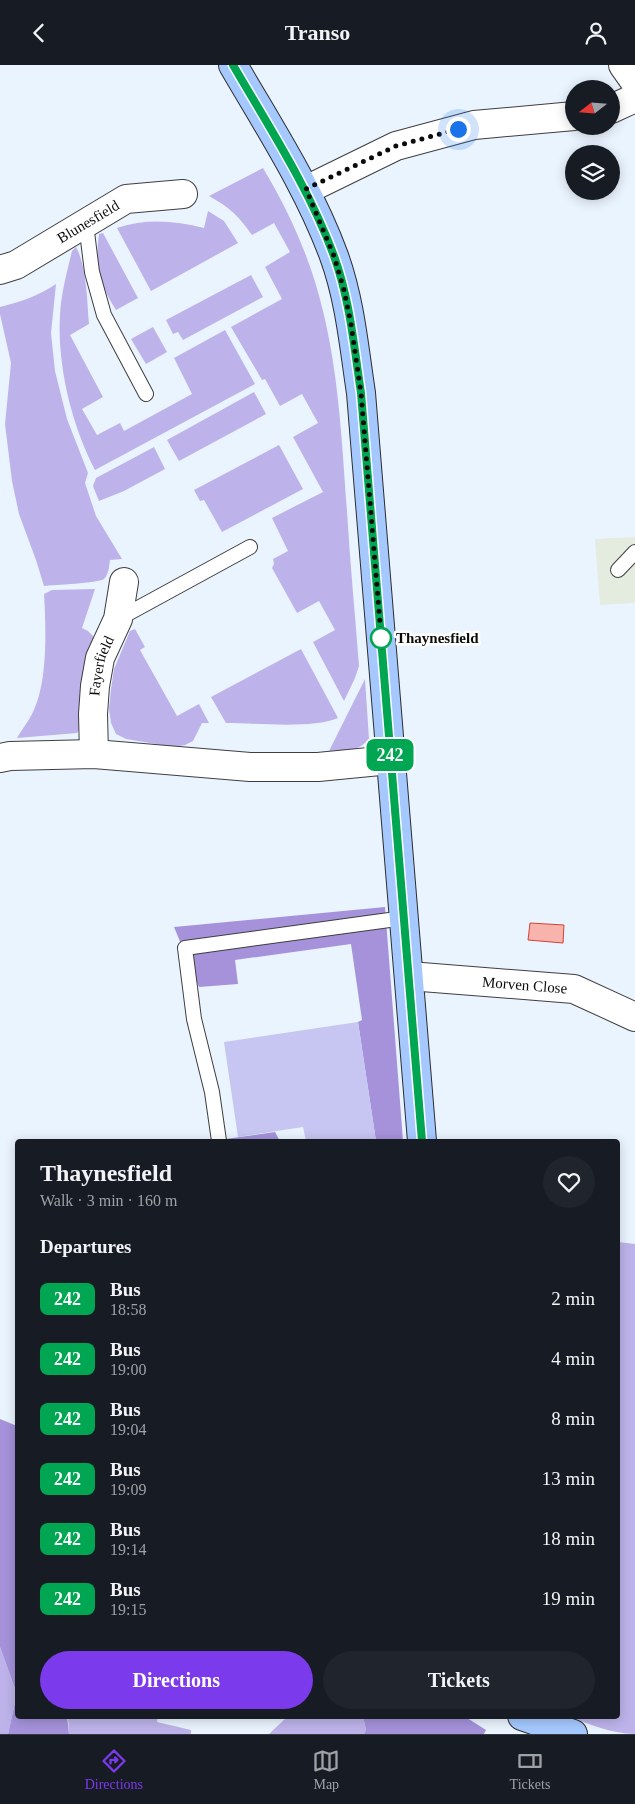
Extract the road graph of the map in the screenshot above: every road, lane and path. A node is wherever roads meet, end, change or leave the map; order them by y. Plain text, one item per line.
1 (233, 65) edge
2 (623, 65) edge
3 (635, 82) edge
4 (635, 98) edge
5 (620, 105) edge
6 (565, 117) edge
7 (306, 189) junction
8 (184, 194) dead end
9 (86, 224) junction
10 (0, 270) edge
11 (146, 394) dead end
12 (250, 547) dead end
13 (635, 552) edge
14 (618, 570) dead end
15 (124, 581) dead end
16 (118, 619) junction
17 (94, 754) junction
18 (0, 758) edge
19 (390, 760) junction
20 (404, 918) junction
21 (409, 976) junction
22 (635, 1017) edge
23 (219, 1139) edge
24 (422, 1139) edge
25 (530, 1719) edge
26 (573, 1734) edge

1 - 7 main road
2 - 3 street
4 - 5 street
6 - 7 street
7 - 19 main road
8 - 9 street, Blunesfield
9 - 10 street, Blunesfield
9 - 11 lane
12 - 16 lane
13 - 14 lane
15 - 16 street, Fayerfield
16 - 17 street, Fayerfield
17 - 18 street
17 - 19 street
19 - 20 main road
20 - 21 main road
20 - 23 lane
21 - 22 street, Morven Close
21 - 24 main road
25 - 26 main road

